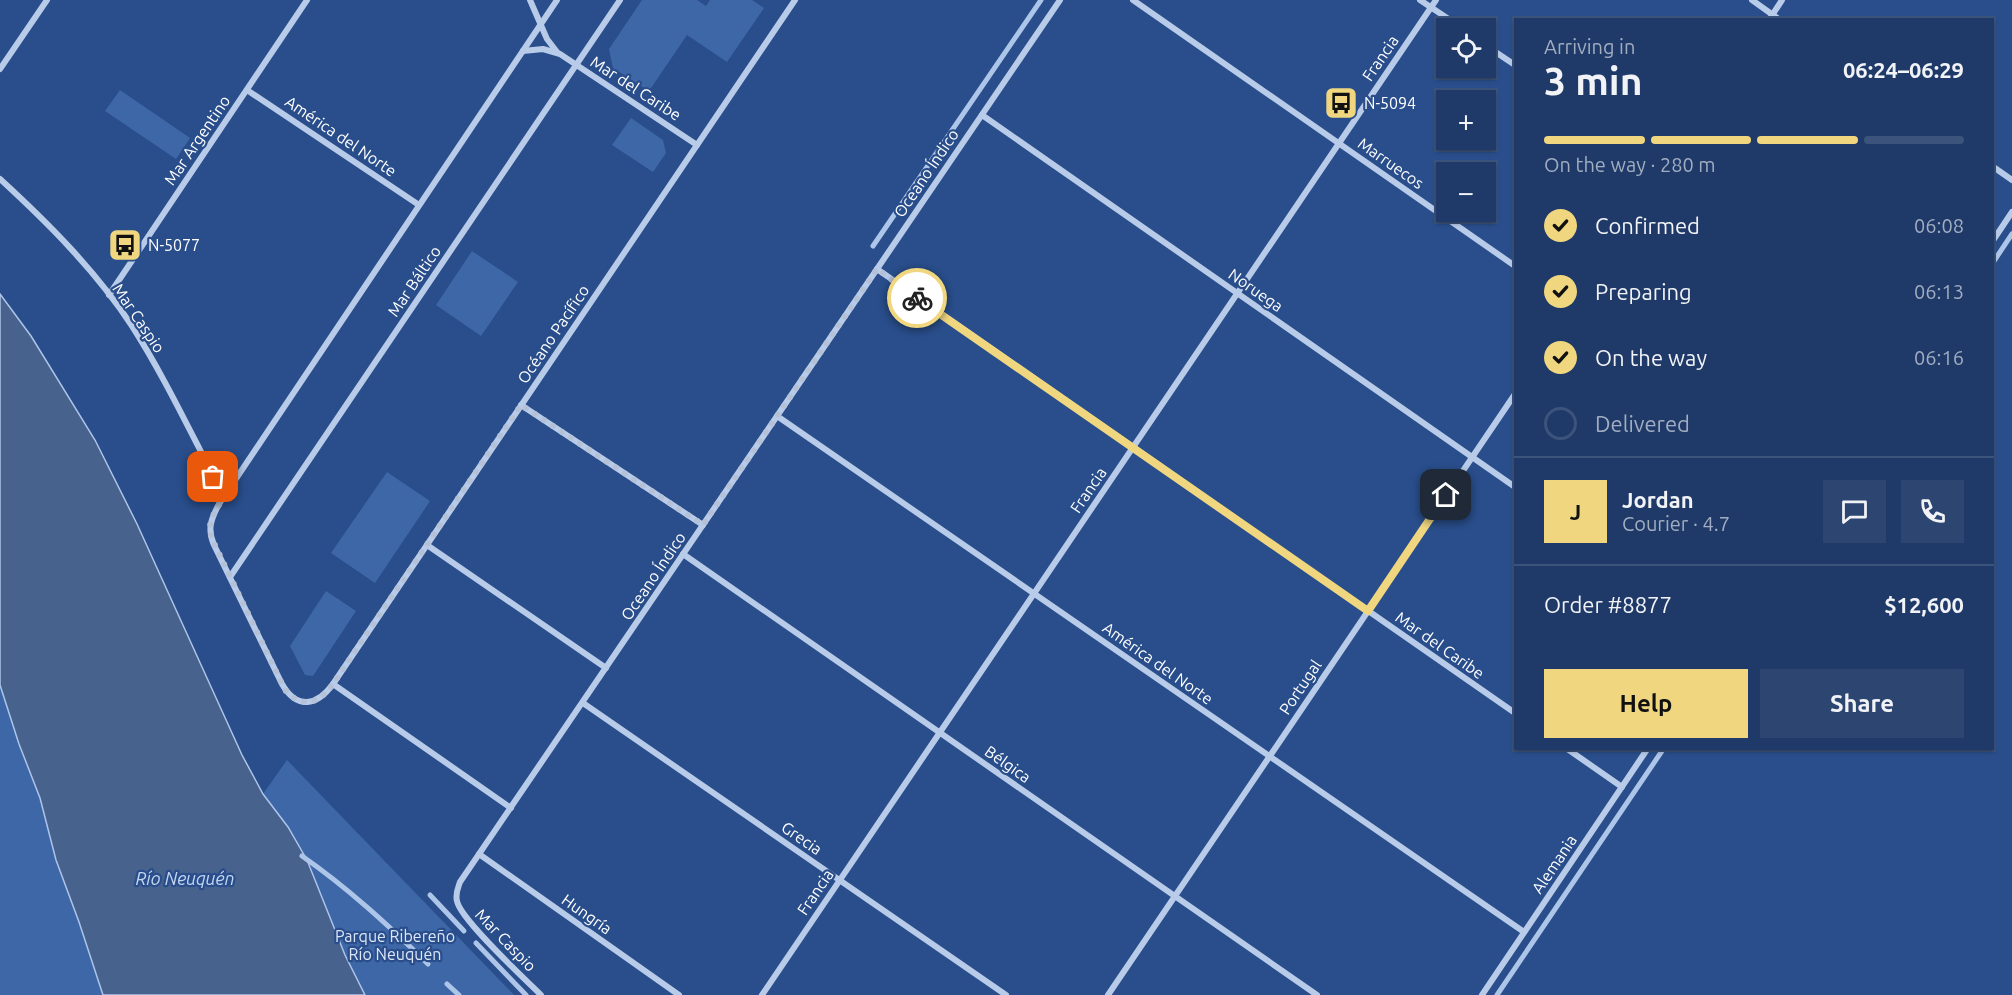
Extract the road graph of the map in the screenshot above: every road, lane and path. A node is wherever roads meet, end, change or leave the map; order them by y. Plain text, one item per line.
1 (47, 0) edge
2 (307, 0) edge
3 (530, 0) edge
4 (557, 0) edge
5 (620, 0) edge
6 (795, 0) edge
7 (1060, 0) edge
8 (1133, 0) edge
9 (1420, 0) edge
10 (1436, 0) edge
11 (1752, 0) edge
12 (1782, 0) edge
13 (1431, 7) junction
14 (1770, 17) edge
15 (1447, 18) edge
16 (541, 25) junction
17 (523, 51) junction
18 (1496, 52) edge
19 (560, 54) junction
20 (1514, 64) edge
21 (576, 65) junction
22 (0, 69) edge
23 (247, 90) junction
24 (982, 115) junction
25 (1339, 143) junction
26 (697, 145) junction
27 (1994, 167) edge
28 (0, 179) edge
29 (2012, 180) edge
30 (419, 205) junction
31 (2012, 212) edge
32 (1994, 239) edge
33 (1514, 265) edge
34 (877, 269) junction
35 (1237, 293) junction
36 (109, 295) junction
37 (1514, 395) edge
38 (521, 405) junction
39 (777, 416) junction
40 (1133, 447) junction
41 (1472, 457) junction
42 (1514, 486) edge
43 (224, 496) junction
44 (703, 525) junction
45 (427, 545) junction
46 (683, 554) junction
47 (230, 577) junction
48 (1034, 593) junction
49 (1368, 611) junction
50 (606, 668) junction
51 (333, 684) junction
52 (582, 703) junction
53 (1514, 712) edge
54 (940, 733) junction
55 (1569, 750) edge
56 (1647, 750) edge
57 (1269, 756) junction
58 (1622, 788) junction
59 (510, 808) junction
60 (479, 854) junction
61 (840, 880) junction
62 (1175, 896) junction
63 (457, 900) joint
64 (1524, 932) junction
65 (541, 995) edge
66 (679, 995) edge
67 (762, 995) edge
68 (1006, 995) edge
69 (1108, 995) edge
70 (1317, 995) edge
71 (1482, 995) edge

1 - 22 street
2 - 23 street, Mar Argentino
3 - 16 street, Mar del Caribe
4 - 16 street
5 - 21 street, Mar Báltico
6 - 26 street, Océano Pacífico
7 - 24 street, Oceano Índico
8 - 25 street, Marruecos
9 - 13 street
10 - 13 street, Francia
11 - 14 street
12 - 14 street
13 - 15 street
13 - 25 street, Francia
16 - 17 street
16 - 19 street, Mar del Caribe
17 - 19 street, Mar del Caribe
17 - 30 street
18 - 20 street
19 - 21 street, Mar del Caribe
21 - 26 street, Mar del Caribe
21 - 47 street, Mar Báltico
23 - 30 street, América del Norte
23 - 36 street, Mar Argentino
24 - 34 street, Oceano Índico
24 - 35 street, Noruega
25 - 33 street, Marruecos
25 - 35 street, Francia
26 - 38 street, Océano Pacífico
27 - 29 street
28 - 36 street, Mar Caspio
30 - 43 street
31 - 32 street
34 - 39 street, Oceano Índico
34 - 40 street, Mar del Caribe
35 - 40 street, Francia
35 - 41 street, Noruega
36 - 43 street, Mar Caspio
37 - 41 street, Portugal
38 - 44 street
38 - 45 street, Océano Pacífico
39 - 44 street, Oceano Índico
39 - 48 street, América del Norte
40 - 48 street, Francia
40 - 49 street, Mar del Caribe
41 - 42 street, Noruega
41 - 49 street, Portugal
43 - 47 street
44 - 46 street, Oceano Índico
45 - 50 street
45 - 51 street, Océano Pacífico
46 - 50 street, Oceano Índico
46 - 54 street, Bélgica
47 - 51 street, Océano Pacífico
48 - 54 street, Francia
48 - 57 street, América del Norte
49 - 53 street, Mar del Caribe
49 - 57 street, Portugal
50 - 52 street, Oceano Índico
51 - 59 street
52 - 59 street, Oceano Índico
52 - 61 street, Grecia
54 - 61 street, Francia
54 - 62 street, Bélgica
55 - 58 street
56 - 58 street, Alemania
57 - 62 street, Portugal
57 - 64 street, América del Norte
58 - 64 street, Alemania
59 - 60 street, Oceano Índico
60 - 63 street, Oceano Índico
60 - 66 street, Hungría
61 - 67 street, Francia
61 - 68 street, Grecia
62 - 69 street, Portugal
62 - 70 street, Bélgica
63 - 65 street, Mar Caspio
64 - 71 street, Alemania

